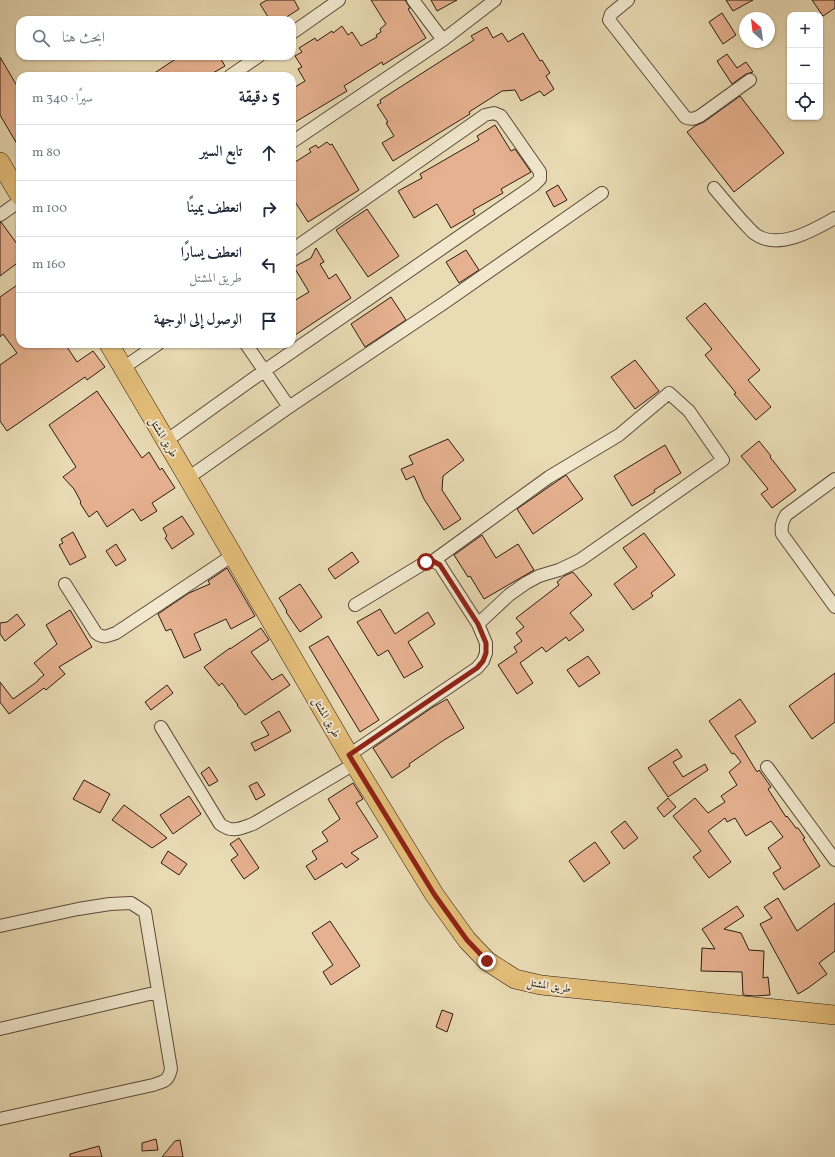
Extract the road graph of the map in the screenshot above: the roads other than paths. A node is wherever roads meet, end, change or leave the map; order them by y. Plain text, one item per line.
1 (339, 0) edge
2 (413, 0) edge
3 (495, 0) edge
4 (628, 0) edge
5 (296, 30) edge
6 (443, 40) junction
7 (252, 60) edge
8 (236, 72) edge
9 (750, 80) dead end
10 (296, 139) edge
11 (0, 162) edge
12 (714, 188) dead end
13 (16, 189) edge
14 (602, 193) dead end
15 (16, 203) edge
16 (0, 215) edge
17 (835, 218) edge
18 (296, 247) edge
19 (111, 348) edge
20 (152, 348) edge
21 (249, 348) edge
22 (123, 368) junction
23 (264, 371) junction
24 (289, 407) junction
25 (166, 441) junction
26 (188, 478) junction
27 (835, 478) edge
28 (233, 555) junction
29 (433, 561) junction
30 (65, 584) dead end
31 (355, 606) dead end
32 (835, 607) edge
33 (478, 624) junction
34 (161, 727) dead end
35 (351, 760) junction
36 (767, 767) dead end
37 (835, 860) edge
38 (0, 926) edge
39 (158, 992) junction
40 (835, 1016) edge
41 (0, 1029) edge
42 (0, 1119) edge

1 - 5 street
2 - 6 street
3 - 6 street
4 - 9 street
6 - 10 street
7 - 8 street
11 - 13 main road
12 - 17 street
14 - 24 street
15 - 16 street
18 - 23 street
19 - 22 main road, طريق المشتل
20 - 22 street
21 - 23 street
22 - 25 main road, طريق المشتل
23 - 24 street
23 - 25 street
24 - 26 street
25 - 26 main road, طريق المشتل
26 - 28 main road, طريق المشتل
27 - 32 street
28 - 30 street
28 - 35 main road, طريق المشتل
29 - 31 street
29 - 33 street
29 - 33 street
33 - 35 street
34 - 35 street
35 - 40 main road, طريق المشتل
36 - 37 street
38 - 39 street
39 - 41 street
39 - 42 street

